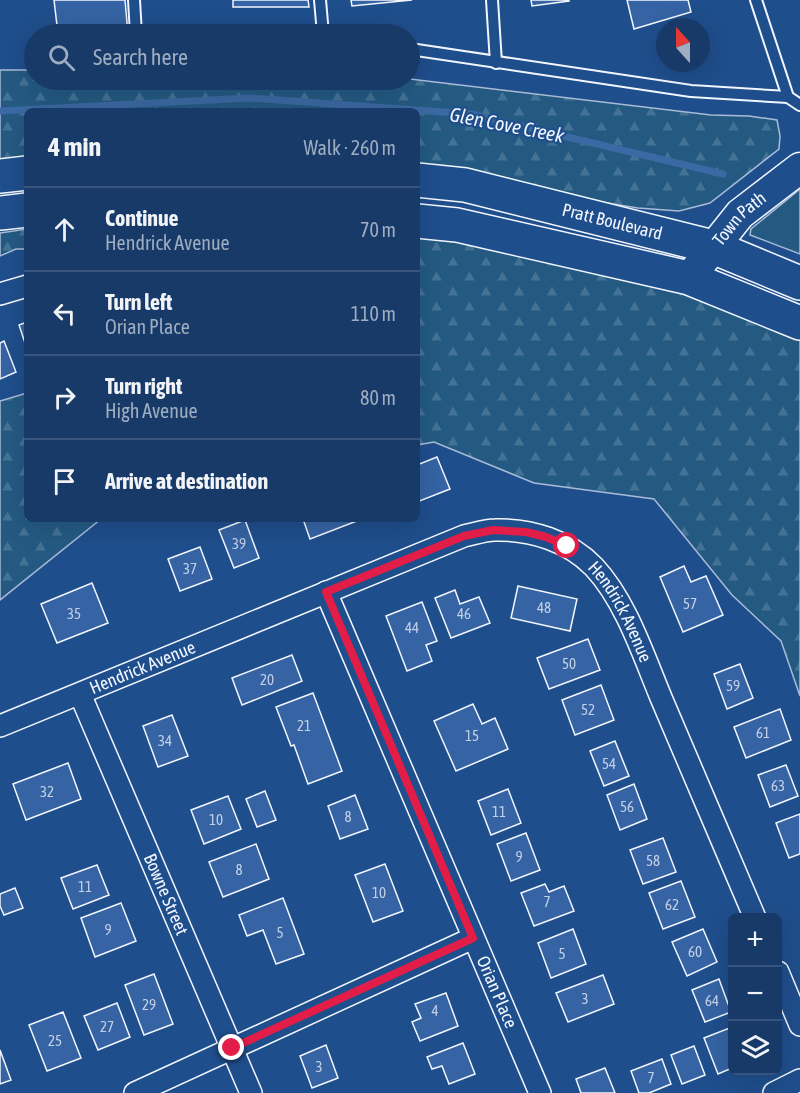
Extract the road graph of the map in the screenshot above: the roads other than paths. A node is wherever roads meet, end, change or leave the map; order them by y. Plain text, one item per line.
1 (134, 0) edge
2 (320, 0) edge
3 (492, 0) edge
4 (756, 0) edge
5 (135, 24) edge
6 (322, 24) edge
7 (420, 51) edge
8 (496, 63) junction
9 (788, 97) junction
10 (800, 105) edge
11 (800, 168) edge
12 (24, 173) edge
13 (0, 176) edge
14 (420, 180) edge
15 (24, 210) edge
16 (0, 213) edge
17 (420, 221) edge
18 (713, 247) junction
19 (689, 278) junction
20 (800, 283) edge
21 (24, 287) edge
22 (0, 294) edge
23 (800, 323) edge
24 (326, 592) junction
25 (80, 694) junction
26 (0, 726) edge
27 (753, 913) edge
28 (473, 938) junction
29 (782, 983) edge
30 (800, 1024) edge
31 (232, 1048) junction
32 (800, 1080) edge
33 (135, 1093) edge
34 (251, 1093) edge
35 (540, 1093) edge
36 (774, 1093) edge

1 - 5 lane
2 - 6 lane
3 - 8 lane
4 - 9 lane
7 - 8 lane
8 - 9 lane
9 - 10 lane
11 - 18 main road, Town Path
12 - 13 main road
14 - 18 main road, Pratt Boulevard
15 - 16 main road
17 - 19 main road, Pratt Boulevard
18 - 19 main road, Town Path
18 - 20 main road, Pratt Boulevard
19 - 23 main road, Pratt Boulevard
21 - 22 street
24 - 25 street, Hendrick Avenue
24 - 27 street, Hendrick Avenue
24 - 28 street, Orian Place
25 - 26 street, Hendrick Avenue
25 - 31 street, Bowne Street
28 - 31 street
28 - 35 street, Orian Place
29 - 30 street
31 - 33 street
31 - 34 street, Bowne Street
32 - 36 street

